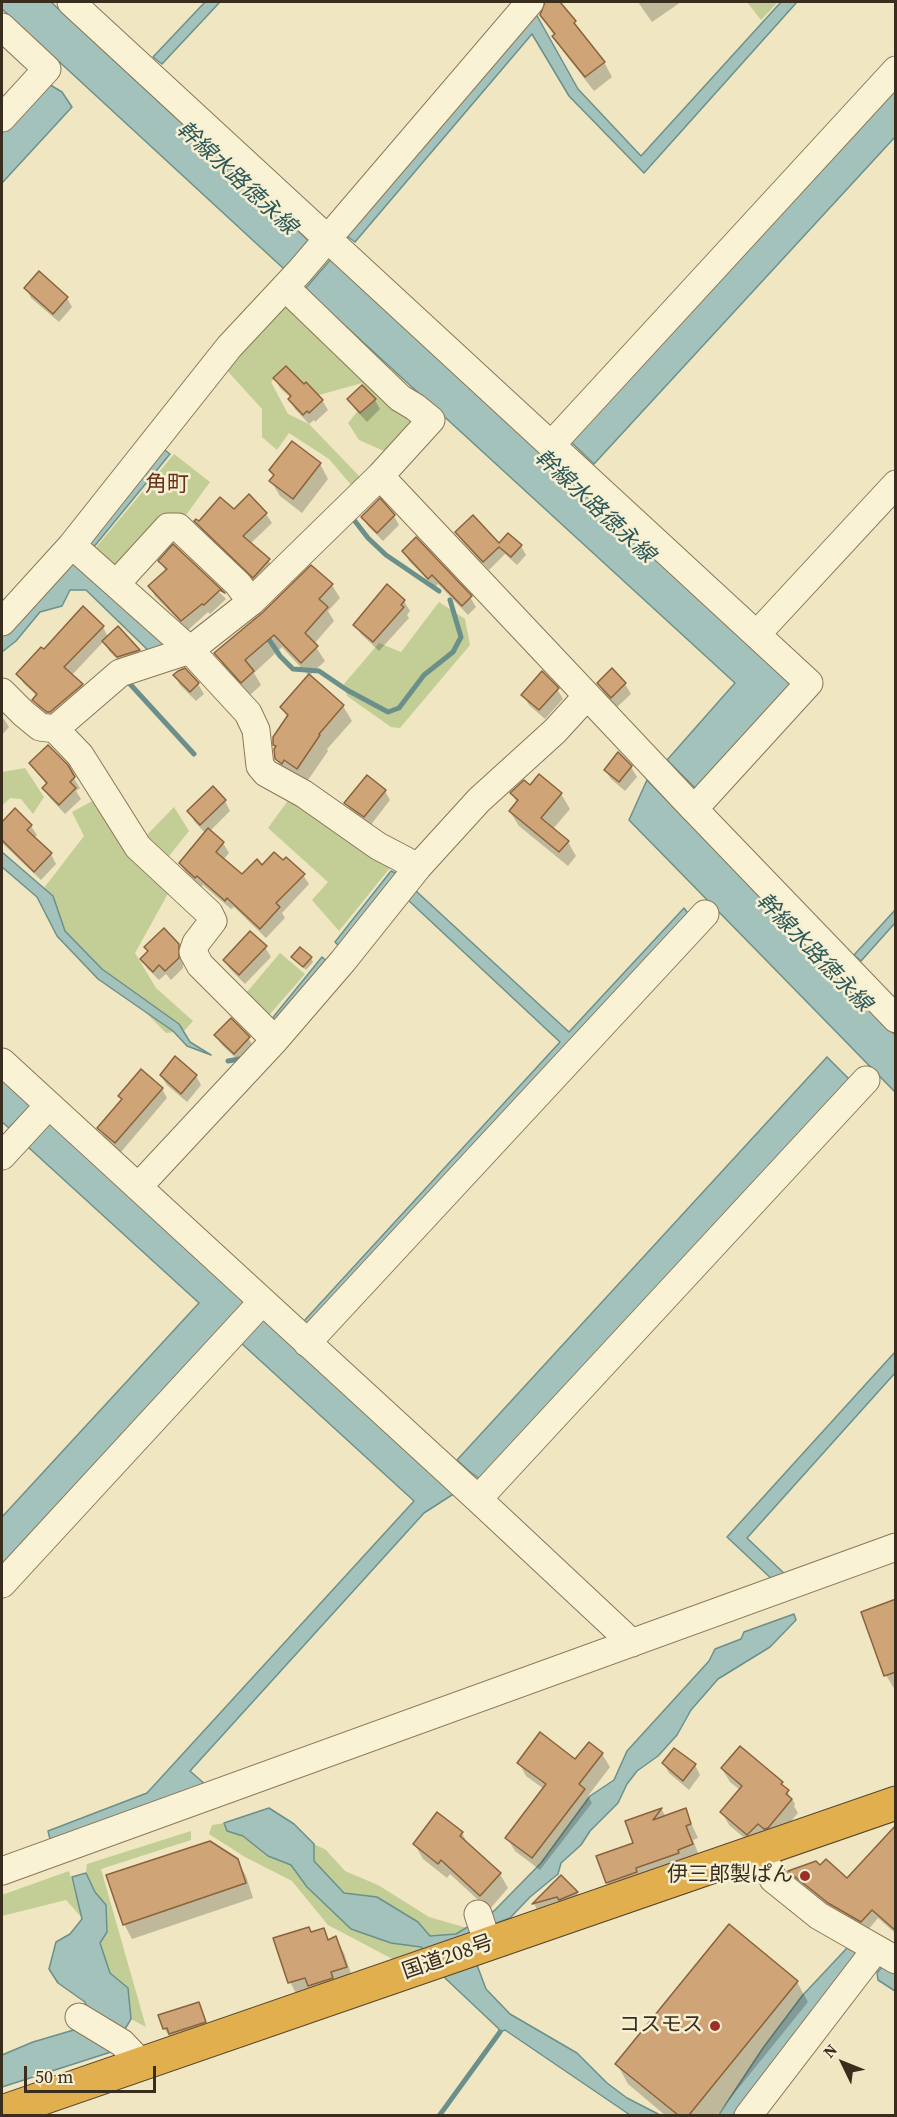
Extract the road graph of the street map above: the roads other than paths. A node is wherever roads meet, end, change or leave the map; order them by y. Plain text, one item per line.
1 (71, 2) edge
2 (530, 2) edge
3 (2, 27) edge
4 (896, 70) edge
5 (2, 118) edge
6 (306, 264) junction
7 (552, 444) junction
8 (380, 476) junction
9 (896, 484) edge
10 (72, 544) junction
11 (116, 584) junction
12 (251, 602) junction
13 (2, 622) edge
14 (757, 634) junction
15 (190, 650) junction
16 (2, 692) edge
17 (587, 696) junction
18 (55, 729) junction
19 (680, 794) junction
20 (418, 867) junction
21 (705, 914) dead end
22 (896, 1019) edge
23 (275, 1040) junction
24 (2, 1062) edge
25 (866, 1080) dead end
26 (37, 1118) junction
27 (2, 1156) edge
28 (138, 1187) junction
29 (250, 1316) junction
30 (308, 1343) junction
31 (478, 1499) junction
32 (896, 1547) edge
33 (2, 1584) edge
34 (632, 1643) junction
35 (896, 1803) edge
36 (761, 1848) junction
37 (2, 1871) edge
38 (886, 1955) edge
39 (79, 2017) dead end
40 (132, 2054) junction
41 (2, 2112) edge
42 (748, 2115) edge

1 - 6 street
2 - 6 street
3 - 5 street
4 - 7 street
6 - 7 street
6 - 8 street
6 - 10 street
7 - 14 street
8 - 12 street
8 - 17 street
9 - 14 street
10 - 11 street
10 - 13 street
11 - 12 street
11 - 15 street
12 - 15 street
14 - 19 street
15 - 18 street
15 - 20 street
16 - 18 street
17 - 19 street
17 - 20 street
18 - 23 street
19 - 22 street
20 - 23 street
21 - 30 street
23 - 28 street
24 - 26 street
25 - 31 street
26 - 27 street
26 - 28 street
28 - 29 street
29 - 30 street
29 - 33 street
30 - 31 street
31 - 34 street
32 - 34 street
34 - 37 street
35 - 36 highway, 国道208号
36 - 38 street
36 - 40 highway, 国道208号
38 - 42 street
39 - 40 street
40 - 41 highway, 国道208号

